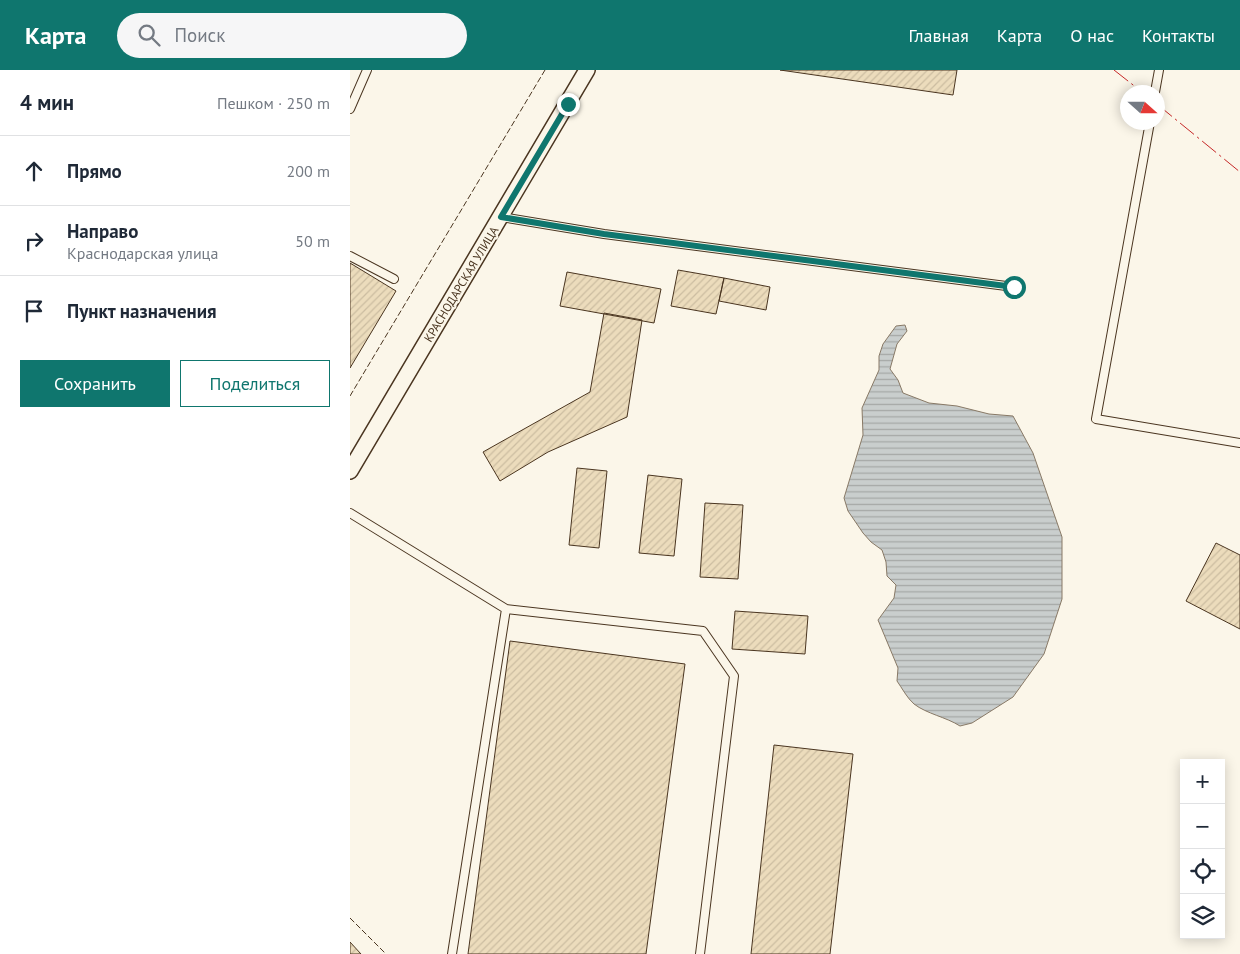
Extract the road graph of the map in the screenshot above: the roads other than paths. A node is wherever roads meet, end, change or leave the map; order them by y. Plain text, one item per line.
1 (367, 70) edge
2 (587, 70) edge
3 (1159, 70) edge
4 (1156, 85) edge
5 (350, 109) edge
6 (1149, 130) edge
7 (501, 217) junction
8 (350, 256) edge
9 (394, 279) dead end
10 (1014, 287) dead end
11 (1240, 443) edge
12 (350, 471) edge
13 (350, 513) edge
14 (506, 609) junction
15 (452, 954) edge
16 (700, 954) edge

1 - 5 lane
2 - 7 street, КРАСНОДАРСКАЯ УЛИЦА
3 - 4 lane
6 - 11 lane
7 - 10 lane
7 - 12 street, КРАСНОДАРСКАЯ УЛИЦА
8 - 9 lane
13 - 14 lane
14 - 15 lane
14 - 16 lane

